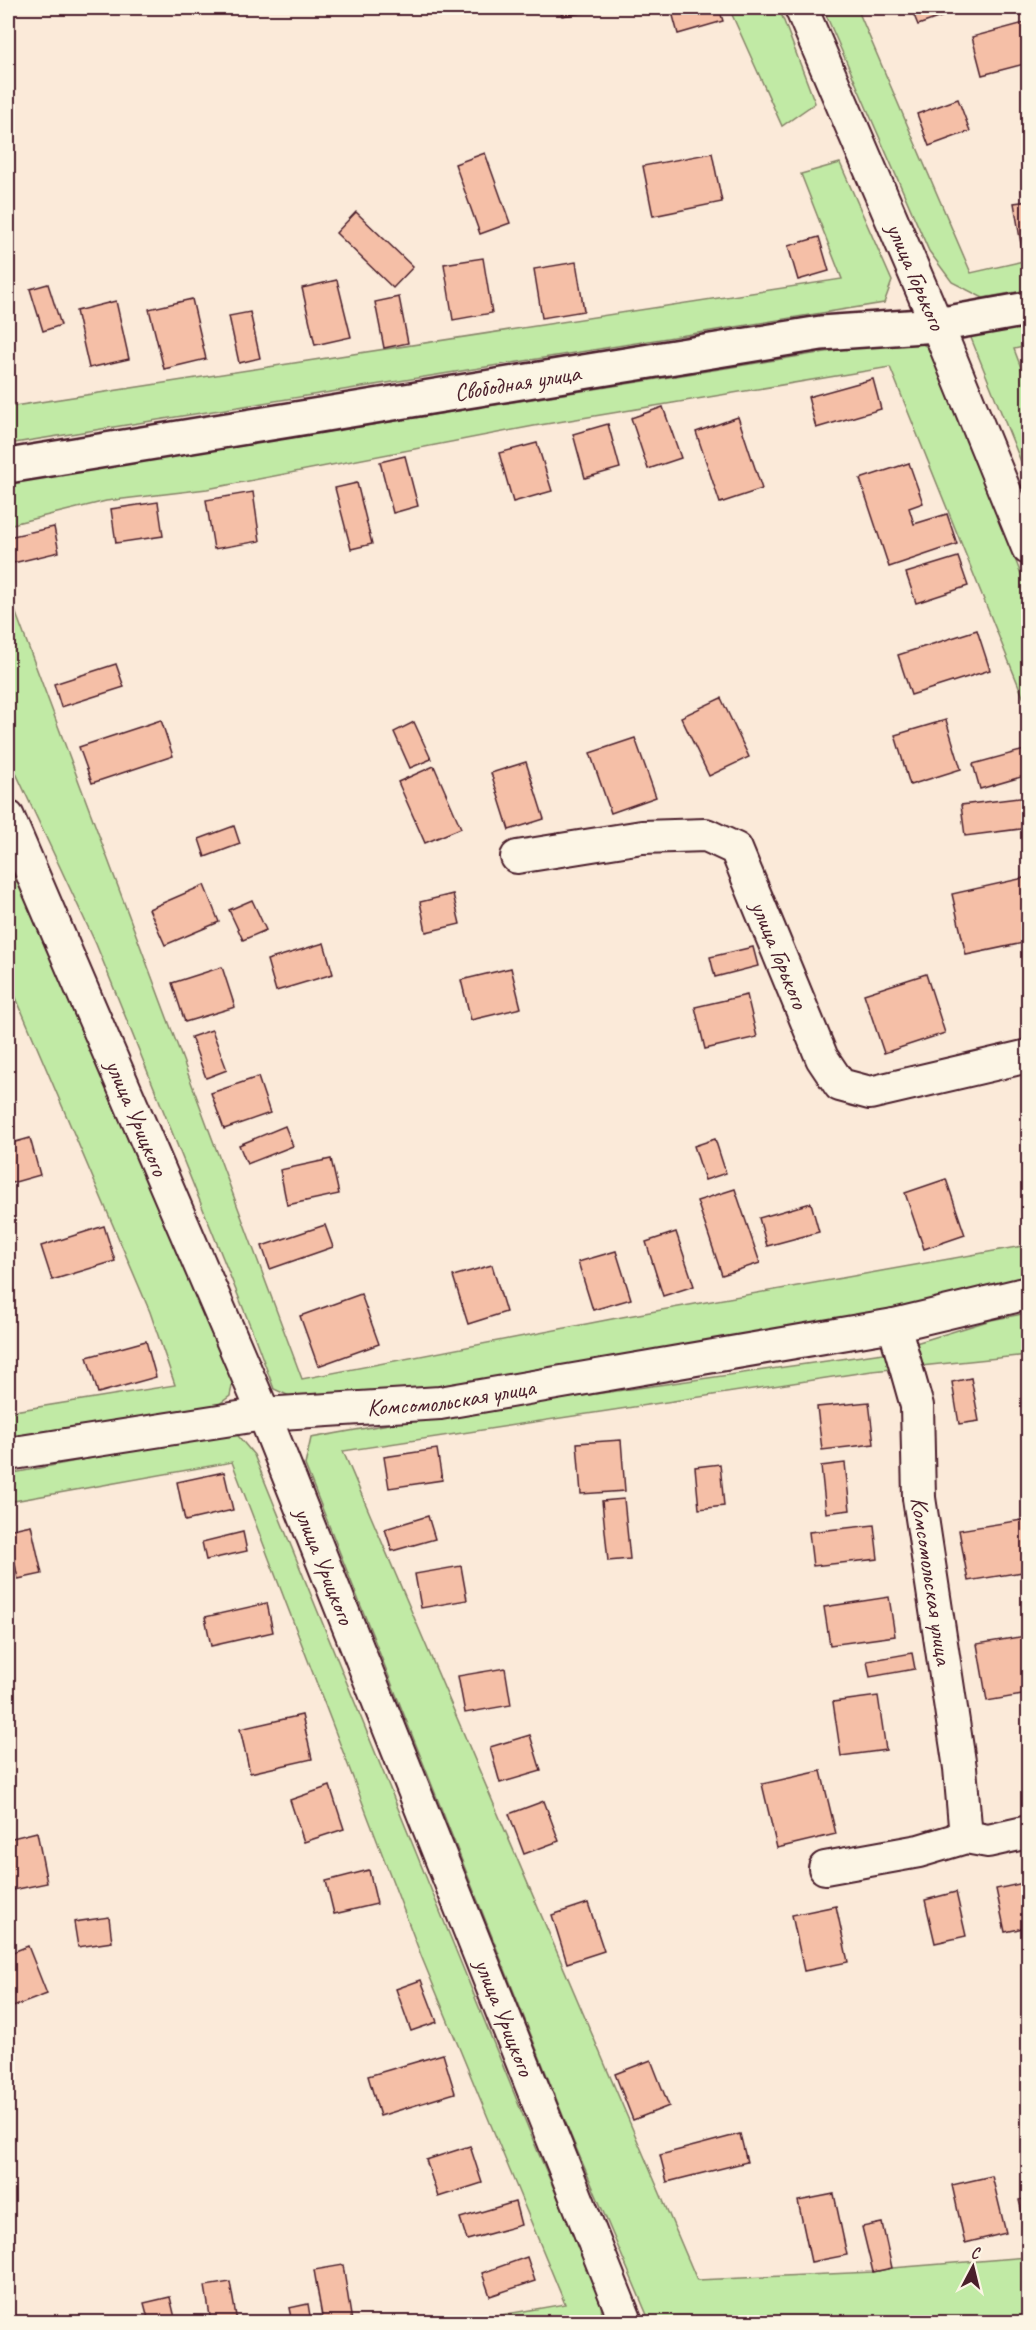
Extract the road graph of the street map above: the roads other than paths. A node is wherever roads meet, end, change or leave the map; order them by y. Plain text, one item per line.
1 (801, 8) edge
2 (1029, 309) edge
3 (937, 325) junction
4 (8, 466) edge
5 (1029, 548) edge
6 (8, 817) edge
7 (517, 857) dead end
8 (1029, 1056) edge
9 (1029, 1293) edge
10 (894, 1325) junction
11 (264, 1414) junction
12 (8, 1454) edge
13 (1029, 1832) edge
14 (966, 1837) junction
15 (825, 1868) dead end
16 (626, 2322) edge

1 - 3 street, улица Горького
2 - 3 street, Свободная улица
3 - 4 street, Свободная улица
3 - 5 street, улица Горького
6 - 11 street, улица Урицкого
7 - 8 street, улица Горького
9 - 10 street, Комсомольская улица
10 - 11 street, Комсомольская улица
10 - 14 street, Комсомольская улица
11 - 12 street, Комсомольская улица
11 - 16 street, улица Урицкого
13 - 14 street
14 - 15 street

